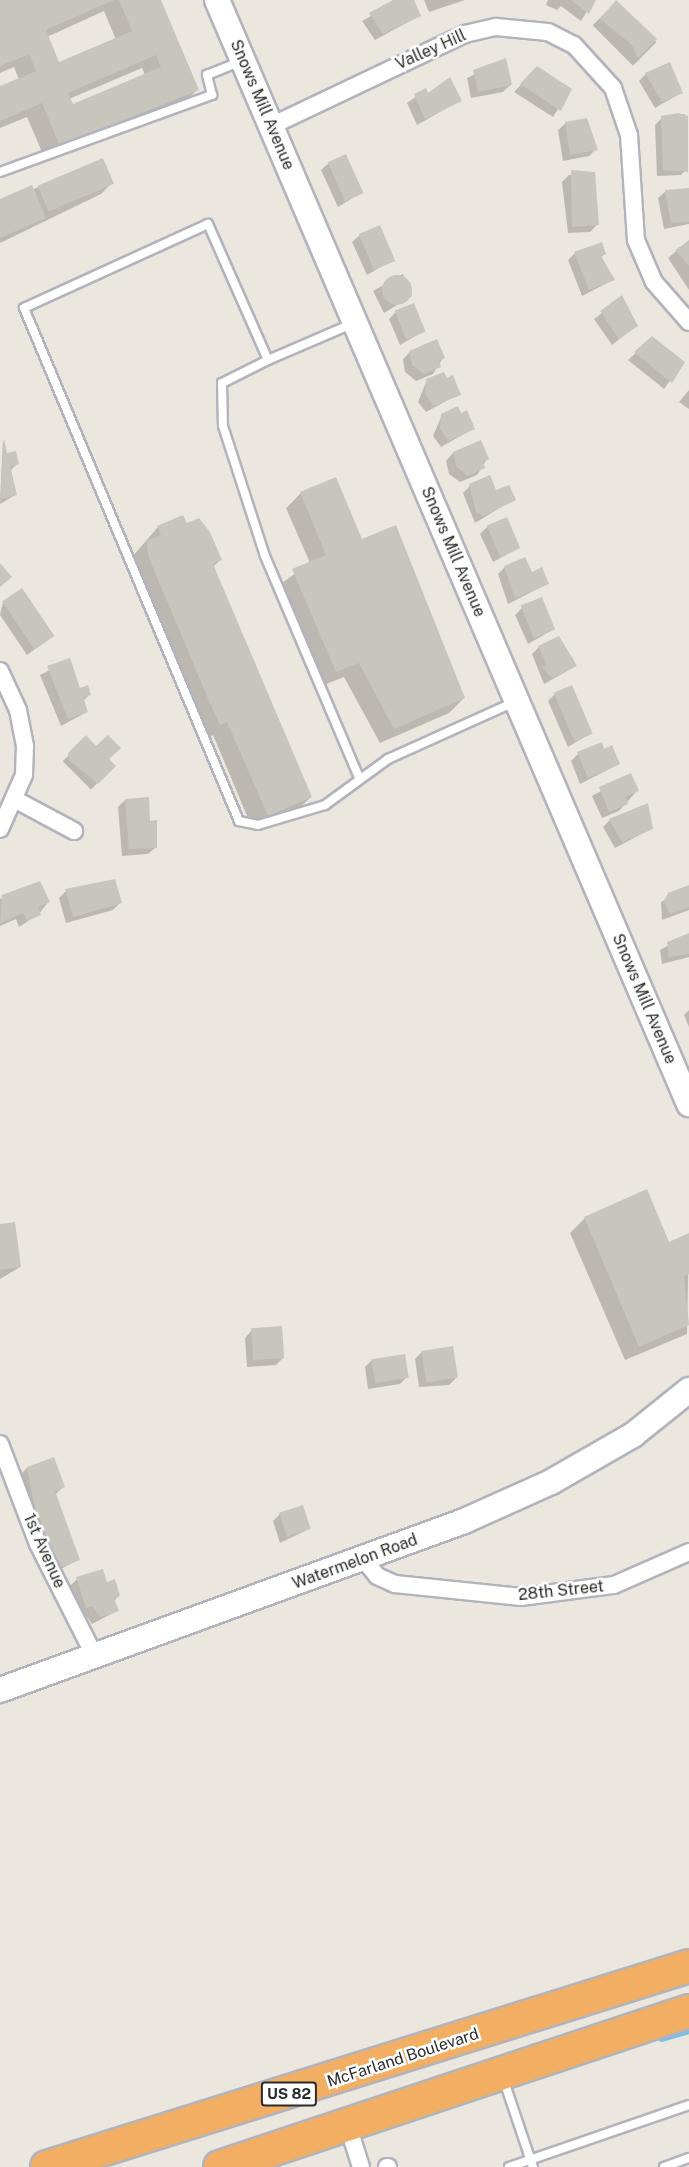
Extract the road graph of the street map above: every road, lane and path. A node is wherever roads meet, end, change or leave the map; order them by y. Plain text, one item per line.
1 (217, 0) edge
2 (243, 61) junction
3 (271, 126) junction
4 (0, 172) edge
5 (355, 322) junction
6 (689, 322) edge
7 (268, 360) junction
8 (0, 671) edge
9 (517, 700) junction
10 (358, 777) junction
11 (16, 800) junction
12 (0, 828) edge
13 (74, 831) dead end
14 (689, 1104) edge
15 (689, 1390) edge
16 (0, 1444) edge
17 (689, 1552) edge
18 (365, 1561) junction
19 (94, 1656) junction
20 (0, 1690) edge
21 (689, 1966) edge
22 (689, 2011) edge
23 (530, 2018) junction
24 (501, 2074) junction
25 (689, 2106) edge
26 (348, 2126) junction
27 (689, 2158) edge
28 (532, 2163) edge
29 (47, 2167) edge
30 (220, 2167) edge
31 (361, 2167) edge
32 (509, 2167) edge
33 (664, 2167) edge

1 - 2 main road, Snows Mill Avenue
2 - 3 main road, Snows Mill Avenue
2 - 4 lane
3 - 5 main road, Snows Mill Avenue
3 - 6 street, Valley Hill
5 - 7 lane
5 - 9 main road, Snows Mill Avenue
7 - 10 lane
7 - 10 lane
8 - 11 street
9 - 10 lane
9 - 14 main road, Snows Mill Avenue
11 - 12 street
11 - 13 street
15 - 18 main road, Watermelon Road
16 - 19 street, 1st Avenue
17 - 18 street, 28th Street
18 - 19 main road, Watermelon Road
19 - 20 main road, Watermelon Road
21 - 23 highway, McFarland Boulevard / US 82
22 - 24 highway
23 - 24 highway
23 - 29 highway, McFarland Boulevard / US 82
24 - 26 highway
24 - 28 lane
25 - 28 lane
26 - 30 highway
26 - 31 street
27 - 33 lane
28 - 32 lane

